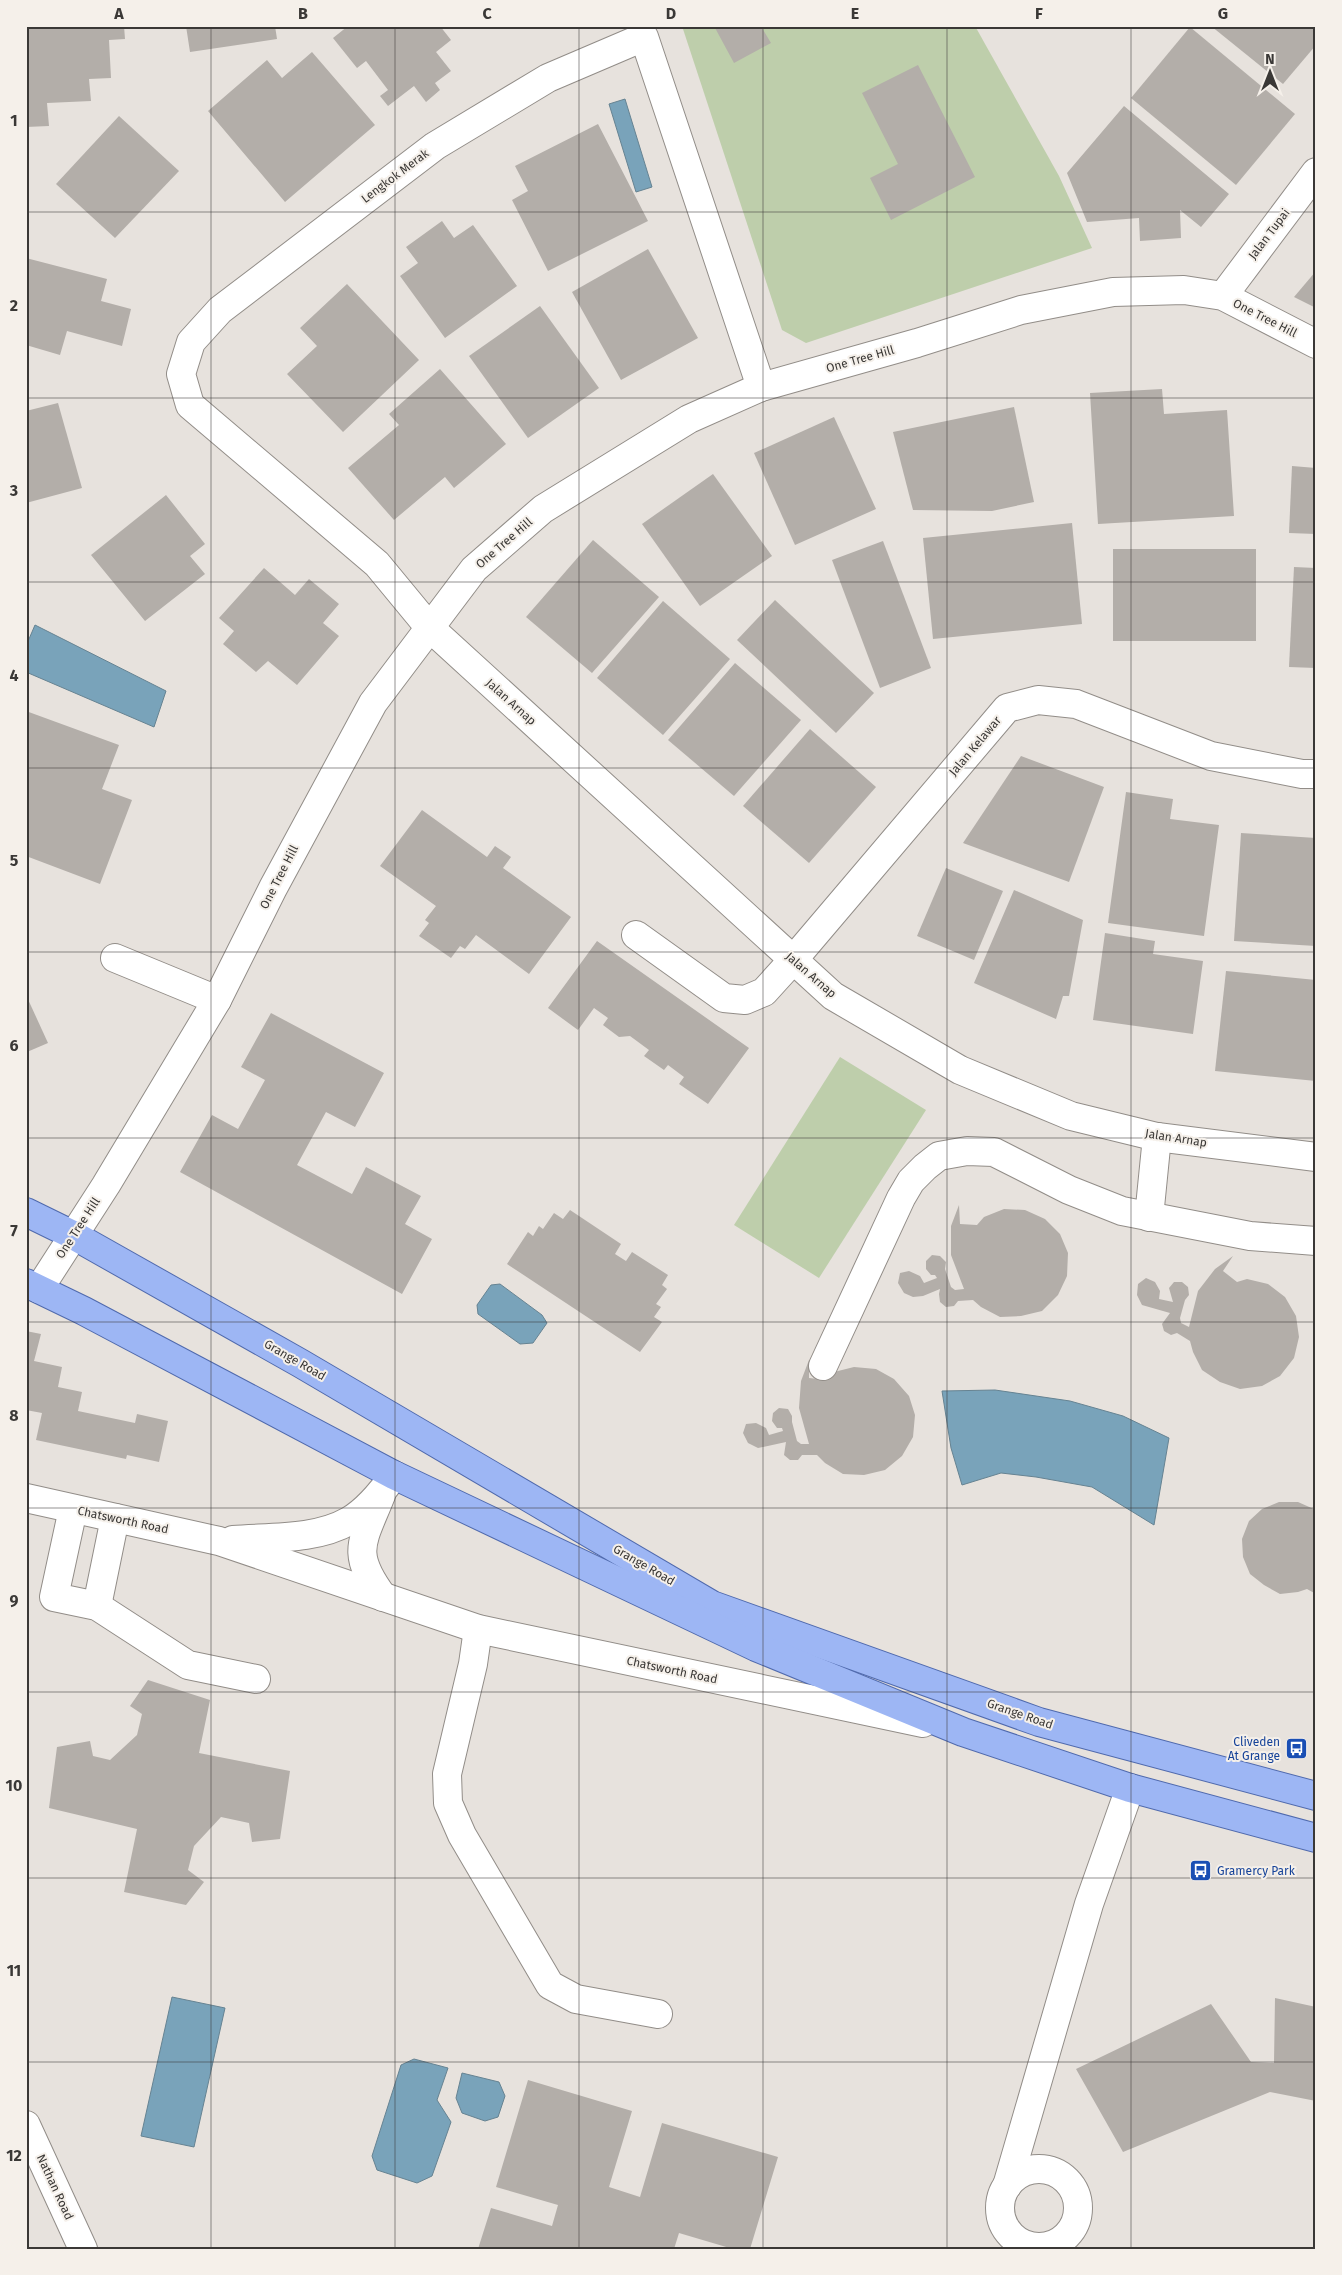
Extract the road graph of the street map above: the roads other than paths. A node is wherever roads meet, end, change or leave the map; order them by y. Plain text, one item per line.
1 (1316, 172) edge
2 (1223, 296) junction
3 (1316, 344) edge
4 (761, 387) junction
5 (429, 627) junction
6 (1316, 774) edge
7 (636, 934) dead end
8 (115, 958) dead end
9 (793, 960) junction
10 (217, 1000) junction
11 (1157, 1137) junction
12 (1316, 1157) edge
13 (26, 1212) edge
14 (1149, 1218) junction
15 (73, 1236) junction
16 (1316, 1240) edge
17 (33, 1286) edge
18 (823, 1366) dead end
19 (388, 1484) junction
20 (26, 1498) edge
21 (73, 1509) junction
22 (115, 1518) junction
23 (219, 1541) junction
24 (383, 1597) junction
25 (96, 1606) junction
26 (478, 1629) junction
27 (256, 1679) dead end
28 (963, 1732) junction
29 (1130, 1788) junction
30 (1316, 1796) edge
31 (1316, 1838) edge
32 (658, 2014) dead end
33 (26, 2126) edge
34 (1007, 2186) dead end
35 (83, 2249) edge

1 - 2 street, Jalan Tupai
2 - 3 street, One Tree Hill
2 - 4 street, One Tree Hill
4 - 5 street, One Tree Hill
4 - 5 street, Lengkok Merak
5 - 9 street, Jalan Arnap
5 - 10 street, One Tree Hill
6 - 9 street, Jalan Kelawar
7 - 9 street, Jalan Kelawar
8 - 10 street
9 - 11 street, Jalan Arnap
10 - 15 street, One Tree Hill
11 - 12 street, Jalan Arnap
11 - 14 street
13 - 15 main road, Grange Road
14 - 16 street
14 - 18 street
15 - 17 street, One Tree Hill
15 - 30 main road, Grange Road
17 - 19 main road, Grange Road
19 - 23 street, Chatsworth Road
19 - 24 street
19 - 28 main road, Grange Road
20 - 21 street, Chatsworth Road
21 - 22 street, Chatsworth Road
21 - 25 street
22 - 23 street, Chatsworth Road
22 - 25 street
23 - 24 street, Chatsworth Road
24 - 26 street, Chatsworth Road
25 - 27 street
26 - 28 street, Chatsworth Road
26 - 32 street
28 - 29 main road, Grange Road
29 - 31 main road, Grange Road
29 - 34 street
33 - 35 street, Nathan Road

